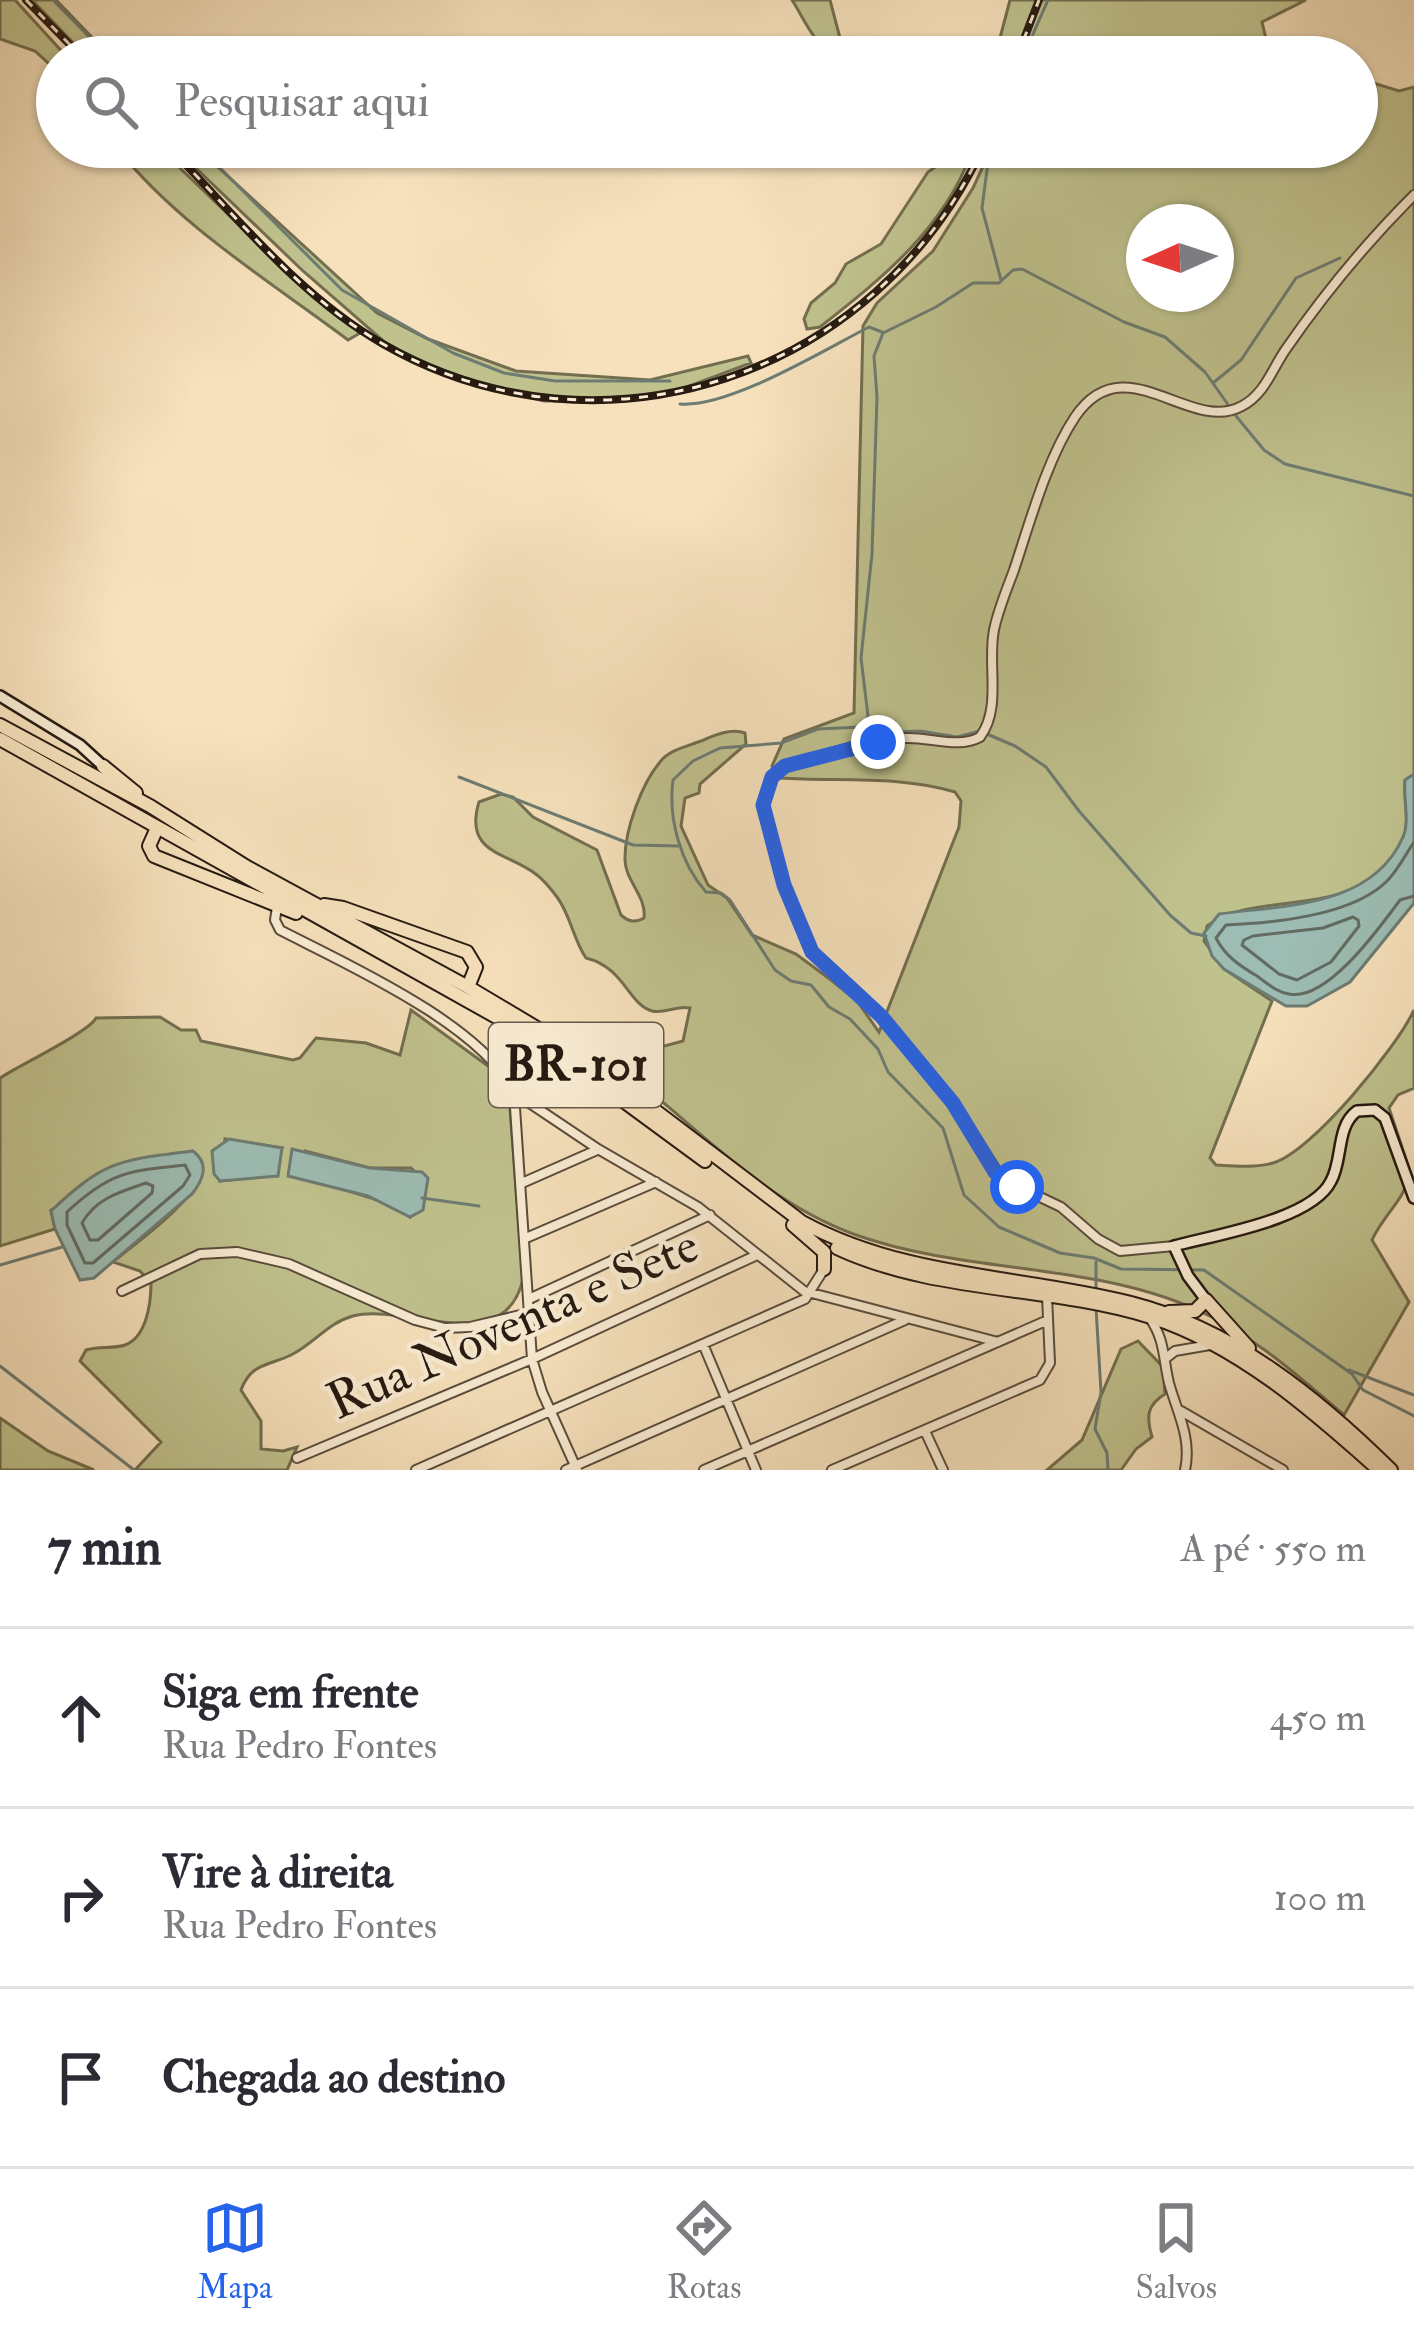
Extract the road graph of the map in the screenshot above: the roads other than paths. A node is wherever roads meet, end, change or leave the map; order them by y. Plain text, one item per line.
1 (1414, 195) edge
2 (0, 696) edge
3 (0, 724) edge
4 (0, 739) edge
5 (103, 773) junction
6 (157, 828) junction
7 (189, 831) junction
8 (278, 906) junction
9 (313, 909) junction
10 (468, 986) junction
11 (449, 992) junction
12 (514, 1093) junction
13 (598, 1150) junction
14 (656, 1182) junction
15 (522, 1183) junction
16 (1414, 1198) edge
17 (710, 1215) junction
18 (793, 1225) junction
19 (526, 1238) junction
20 (1174, 1246) junction
21 (758, 1254) junction
22 (871, 1262) junction
23 (824, 1270) junction
24 (122, 1291) dead end
25 (812, 1293) junction
26 (1047, 1296) junction
27 (529, 1299) junction
28 (1206, 1300) junction
29 (529, 1313) junction
30 (1153, 1314) junction
31 (905, 1320) junction
32 (1048, 1320) junction
33 (998, 1342) junction
34 (703, 1344) junction
35 (1213, 1345) junction
36 (1166, 1358) junction
37 (1258, 1358) junction
38 (532, 1359) junction
39 (724, 1398) junction
40 (1181, 1411) junction
41 (551, 1414) junction
42 (925, 1432) junction
43 (747, 1451) junction
44 (297, 1458) dead end
45 (573, 1469) edge
46 (1188, 1469) edge
47 (416, 1470) edge
48 (704, 1470) edge
49 (756, 1470) edge
50 (832, 1470) edge
51 (943, 1470) edge
52 (1282, 1470) edge
53 (1379, 1470) edge
54 (1390, 1470) edge

1 - 20 street
2 - 5 street
3 - 5 highway, BR-101
4 - 6 highway, BR-101
5 - 7 highway, BR-101
6 - 7 highway
6 - 8 highway
6 - 9 highway, BR-101
7 - 9 highway, BR-101
8 - 9 highway
8 - 12 street
9 - 10 highway, BR-101
9 - 10 highway
9 - 11 highway, BR-101
10 - 11 highway
10 - 30 highway, BR-101
11 - 18 highway, BR-101
12 - 13 street
12 - 15 street
13 - 14 street
13 - 15 street
14 - 17 street
14 - 19 street
15 - 19 street
16 - 20 street
17 - 21 street
17 - 27 street
18 - 22 highway, BR-101
18 - 23 highway
19 - 27 street
20 - 28 street
21 - 25 street
21 - 38 street, Rua Noventa e Sete
22 - 23 highway
22 - 26 highway, BR-101
23 - 25 street
24 - 29 street
25 - 31 street
25 - 34 street
26 - 30 highway, BR-101
26 - 32 street
27 - 29 street
28 - 30 highway
28 - 37 highway
29 - 38 street
30 - 35 highway, BR-101
30 - 36 street
30 - 37 highway, BR-101
31 - 33 street
31 - 39 street
32 - 33 street
32 - 42 street
33 - 43 street
34 - 39 street
34 - 41 street
35 - 36 street
35 - 53 highway, BR-101
36 - 40 street
37 - 54 highway, BR-101
38 - 41 street
38 - 44 street, Rua Noventa e Sete
39 - 43 street
39 - 45 street
40 - 46 street
40 - 52 street
41 - 45 street
41 - 47 street
42 - 50 street
42 - 51 street
43 - 48 street
43 - 49 street

